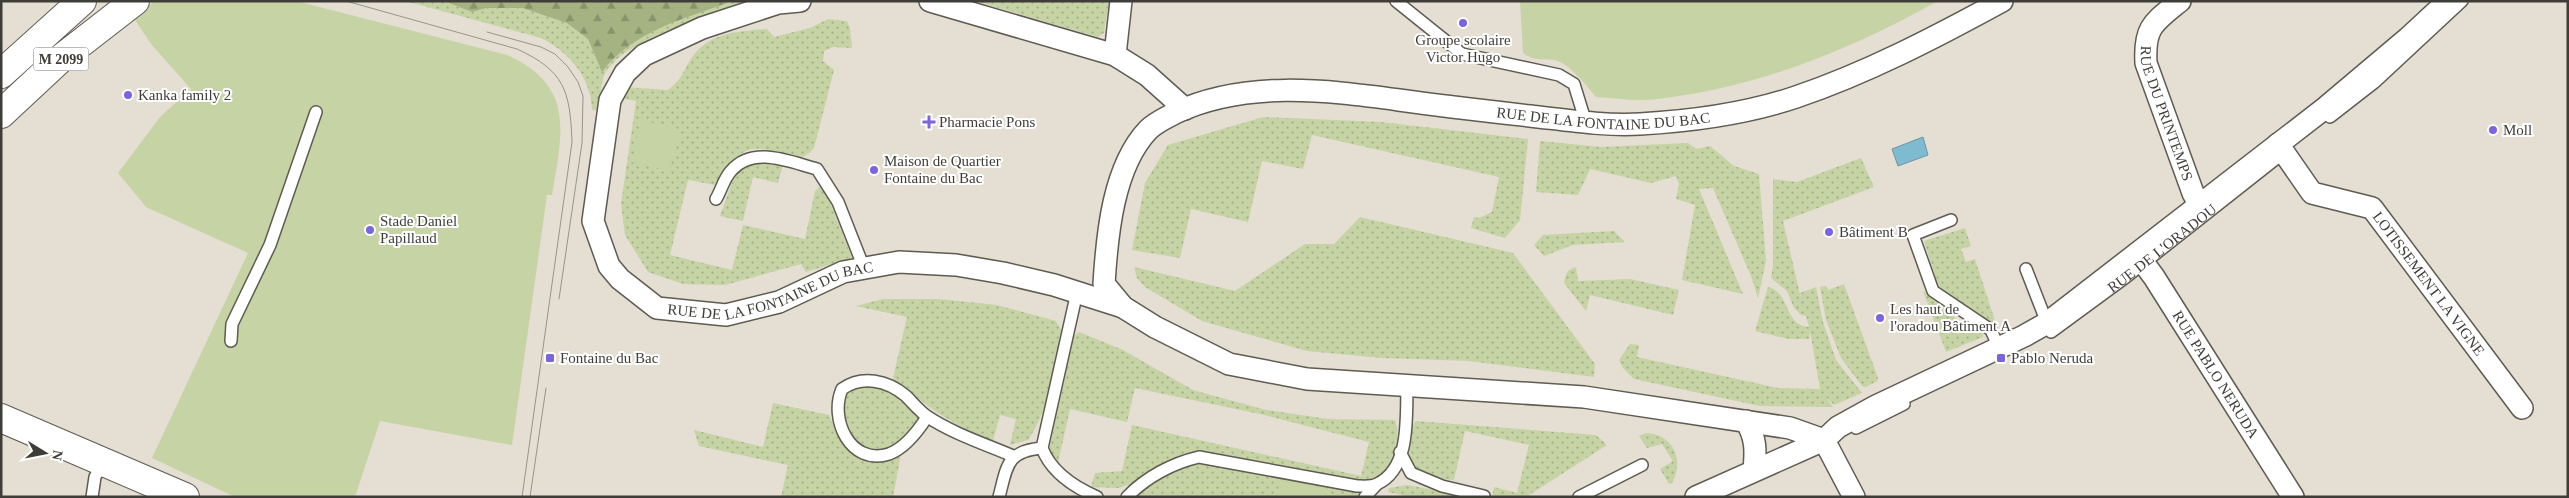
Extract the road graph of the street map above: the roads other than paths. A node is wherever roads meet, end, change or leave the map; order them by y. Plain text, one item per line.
1 (82, 1) edge
2 (116, 1) edge
3 (135, 1) edge
4 (800, 1) edge
5 (930, 1) edge
6 (1121, 1) edge
7 (1396, 1) edge
8 (2002, 1) edge
9 (2180, 1) edge
10 (2448, 1) edge
11 (2462, 1) edge
12 (1115, 56) junction
13 (59, 60) junction
14 (1, 74) edge
15 (1185, 109) junction
16 (316, 112) dead end
17 (1, 114) edge
18 (1586, 123) junction
19 (2281, 148) junction
20 (716, 199) dead end
21 (2200, 206) junction
22 (1951, 220) dead end
23 (2140, 258) junction
24 (864, 268) junction
25 (2026, 268) dead end
26 (1077, 292) junction
27 (1123, 307) junction
28 (2047, 323) junction
29 (231, 341) dead end
30 (1999, 348) junction
31 (1407, 385) junction
32 (2522, 408) dead end
33 (927, 417) junction
34 (1, 418) edge
35 (1746, 421) junction
36 (1824, 440) junction
37 (1042, 448) junction
38 (1400, 452) junction
39 (1013, 456) junction
40 (103, 462) junction
41 (1642, 465) dead end
42 (1754, 470) junction
43 (1376, 485) junction
44 (1484, 496) edge
45 (92, 497) edge
46 (185, 497) edge
47 (999, 497) edge
48 (1098, 497) edge
49 (1127, 497) edge
50 (1365, 497) edge
51 (1580, 497) edge
52 (1696, 497) edge
53 (1854, 497) edge
54 (2293, 497) edge

1 - 14 main road, M 2099
2 - 13 street
3 - 13 main road, M 2099
4 - 24 street, RUE DE LA FONTAINE DU BAC
5 - 12 street
6 - 12 street
7 - 18 lane
8 - 18 street, RUE DE LA FONTAINE DU BAC
9 - 21 street, RUE DU PRINTEMPS
10 - 19 street, RUE DE L'ORADOU
11 - 19 lane, RUE DE L'ORADOU
12 - 15 street
13 - 17 main road, M 2099
15 - 18 street, RUE DE LA FONTAINE DU BAC
15 - 27 street, RUE DE LA FONTAINE DU BAC
16 - 29 lane
19 - 21 street, RUE DE L'ORADOU
19 - 23 lane, RUE DE L'ORADOU
19 - 32 street, LOTISSEMENT LA VIGNE
20 - 24 lane
21 - 23 street, RUE DE L'ORADOU
22 - 30 lane
23 - 28 street, RUE DE L'ORADOU
23 - 36 lane, RUE DE L'ORADOU
23 - 54 street, RUE PABLO NERUDA
24 - 26 street, RUE DE LA FONTAINE DU BAC
25 - 28 lane
26 - 27 street, RUE DE LA FONTAINE DU BAC
26 - 37 lane
27 - 31 street, RUE DE LA FONTAINE DU BAC
28 - 30 street, RUE DE L'ORADOU
30 - 36 street, RUE DE L'ORADOU
31 - 35 street, RUE DE LA FONTAINE DU BAC
31 - 38 lane
33 - 33 lane
33 - 39 lane
34 - 40 main road
35 - 36 street, RUE DE LA FONTAINE DU BAC
35 - 42 street
36 - 42 street, RUE DE L'ORADOU
36 - 53 street
37 - 39 lane
37 - 48 lane
38 - 43 lane
38 - 44 lane
39 - 47 lane
40 - 45 lane
40 - 46 main road
41 - 51 lane
42 - 52 street, RUE DE L'ORADOU
43 - 49 lane
43 - 50 lane

